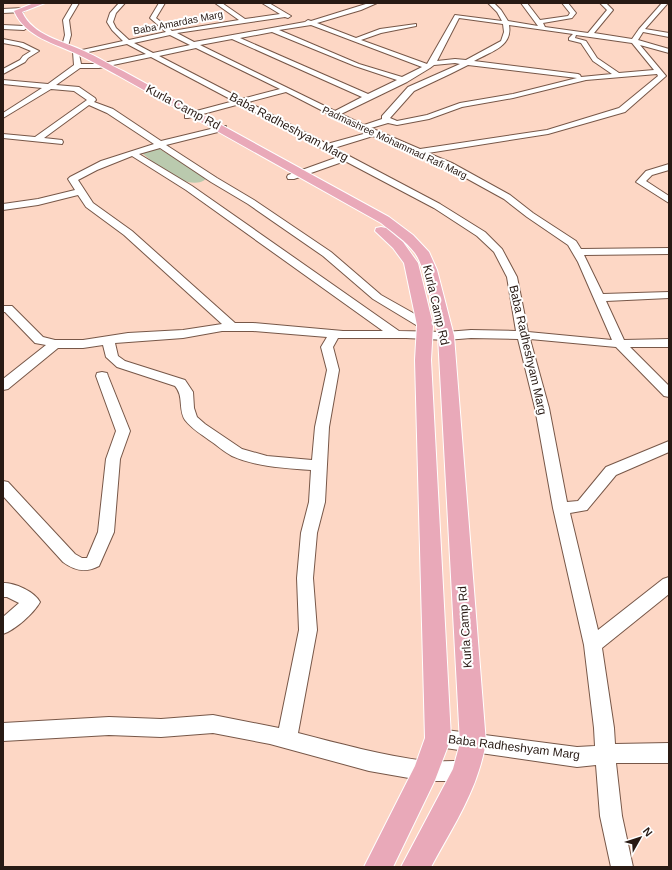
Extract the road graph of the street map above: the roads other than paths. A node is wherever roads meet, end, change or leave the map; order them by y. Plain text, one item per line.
1 (76, 3) edge
2 (122, 3) edge
3 (162, 3) edge
4 (218, 3) edge
5 (265, 3) edge
6 (374, 3) edge
7 (491, 3) edge
8 (524, 3) edge
9 (565, 3) edge
10 (603, 3) edge
11 (665, 3) edge
12 (20, 11) edge
13 (292, 17) junction
14 (243, 20) junction
15 (310, 23) junction
16 (506, 23) junction
17 (414, 25) dead end
18 (541, 25) junction
19 (3, 27) edge
20 (273, 30) junction
21 (641, 30) junction
22 (171, 33) junction
23 (577, 33) junction
24 (590, 34) junction
25 (669, 35) edge
26 (233, 37) junction
27 (355, 40) junction
28 (3, 41) edge
29 (634, 41) junction
30 (128, 42) junction
31 (194, 45) junction
32 (669, 51) edge
33 (74, 54) junction
34 (153, 54) junction
35 (25, 57) junction
36 (464, 63) junction
37 (3, 64) edge
38 (102, 65) junction
39 (430, 65) junction
40 (3, 72) edge
41 (658, 72) junction
42 (617, 75) junction
43 (586, 78) junction
44 (404, 80) junction
45 (3, 82) edge
46 (50, 86) junction
47 (286, 90) junction
48 (368, 97) junction
49 (243, 102) junction
50 (90, 103) junction
51 (11, 106) edge
52 (335, 114) junction
53 (3, 116) edge
54 (193, 116) junction
55 (388, 120) junction
56 (364, 128) junction
57 (218, 129) junction
58 (374, 133) junction
59 (3, 136) edge
60 (37, 140) junction
61 (59, 142) dead end
62 (160, 145) junction
63 (327, 147) junction
64 (419, 152) junction
65 (132, 153) junction
66 (347, 157) junction
67 (669, 167) edge
68 (296, 175) junction
69 (214, 180) junction
70 (189, 188) junction
71 (80, 192) junction
72 (669, 200) edge
73 (3, 207) edge
74 (669, 250) edge
75 (578, 252) junction
76 (669, 295) edge
77 (598, 298) junction
78 (5, 307) edge
79 (232, 327) junction
80 (424, 330) junction
81 (334, 335) junction
82 (397, 335) junction
83 (523, 335) junction
84 (446, 336) junction
85 (108, 340) junction
86 (669, 343) edge
87 (55, 344) junction
88 (620, 344) junction
89 (102, 376) dead end
90 (3, 386) edge
91 (669, 394) edge
92 (669, 446) edge
93 (319, 466) junction
94 (3, 486) edge
95 (561, 508) junction
96 (669, 584) edge
97 (3, 590) edge
98 (3, 627) edge
99 (593, 645) junction
100 (3, 732) edge
101 (438, 738) junction
102 (287, 740) junction
103 (473, 743) junction
104 (669, 753) edge
105 (604, 754) junction
106 (426, 771) junction
107 (466, 771) junction
108 (378, 867) edge
109 (415, 867) edge
110 (622, 867) edge

1 - 33 street
2 - 30 street, Baba Radheshyam Marg
3 - 22 street, Padmashree Mohammad Rafi Marg
4 - 14 street
5 - 13 street
6 - 15 street
7 - 16 street
8 - 18 street
9 - 18 street
10 - 24 street
11 - 21 street
12 - 19 street
12 - 33 main road, Kurla Camp Rd
13 - 14 street, Baba Amardas Marg
13 - 15 street
14 - 22 street, Baba Amardas Marg
15 - 20 street
15 - 27 street
16 - 18 street
16 - 36 street
16 - 39 street
17 - 27 street
18 - 23 street
20 - 26 street
20 - 44 street
21 - 25 street
21 - 29 street
22 - 30 street, Baba Amardas Marg
22 - 31 street, Padmashree Mohammad Rafi Marg
23 - 24 street
23 - 42 street
24 - 29 street
26 - 31 street
26 - 48 street
27 - 39 street
28 - 35 street
29 - 32 street
29 - 41 street
30 - 33 street, Baba Amardas Marg
30 - 34 street, Baba Radheshyam Marg
31 - 34 street
31 - 47 street, Padmashree Mohammad Rafi Marg
33 - 38 main road, Kurla Camp Rd
33 - 46 street
34 - 38 street
34 - 49 street, Baba Radheshyam Marg
35 - 37 street
35 - 40 street
36 - 39 street
36 - 43 street
36 - 55 street
38 - 54 main road, Kurla Camp Rd
39 - 44 street
41 - 42 street
41 - 64 street
42 - 43 street
43 - 55 street
44 - 48 street
45 - 46 street
46 - 50 street
46 - 51 street
47 - 49 street
47 - 52 street, Padmashree Mohammad Rafi Marg
48 - 52 street
49 - 54 street
49 - 63 street, Baba Radheshyam Marg
50 - 60 street
50 - 62 street
51 - 53 street
52 - 56 street, Padmashree Mohammad Rafi Marg
54 - 57 main road, Kurla Camp Rd
55 - 56 street
56 - 58 street, Padmashree Mohammad Rafi Marg
57 - 62 street
57 - 68 main road, Kurla Camp Rd
58 - 63 street
58 - 64 street, Padmashree Mohammad Rafi Marg
59 - 60 street
60 - 61 street
62 - 65 street
62 - 69 street
63 - 66 street, Baba Radheshyam Marg
64 - 75 street, Padmashree Mohammad Rafi Marg
65 - 70 street
65 - 71 street
66 - 68 street
66 - 83 street, Baba Radheshyam Marg
67 - 72 street
68 - 80 main road, Kurla Camp Rd
68 - 84 main road, Kurla Camp Rd
69 - 70 street
69 - 80 street
70 - 82 street
71 - 73 street
71 - 79 street
74 - 75 street
75 - 77 street, Padmashree Mohammad Rafi Marg
76 - 77 street
77 - 88 street, Padmashree Mohammad Rafi Marg
78 - 87 street
79 - 81 street
79 - 85 street
80 - 82 street
80 - 84 street
80 - 101 main road, Kurla Camp Rd
81 - 82 street
81 - 93 street
83 - 84 street
83 - 88 street
83 - 95 street, Baba Radheshyam Marg
84 - 103 main road, Kurla Camp Rd
85 - 87 street
85 - 93 street
86 - 88 street
87 - 90 street
88 - 91 street, Padmashree Mohammad Rafi Marg
89 - 94 street
92 - 95 street
93 - 102 street
95 - 99 street, Baba Radheshyam Marg
96 - 99 street
97 - 98 street
99 - 105 street, Baba Radheshyam Marg
100 - 102 street
101 - 103 street, Baba Radheshyam Marg
101 - 106 main road, Kurla Camp Rd
102 - 106 street
103 - 105 street, Baba Radheshyam Marg
103 - 107 main road, Kurla Camp Rd
104 - 105 street
105 - 110 street
106 - 107 street
106 - 108 main road, Kurla Camp Rd
107 - 109 main road, Kurla Camp Rd

